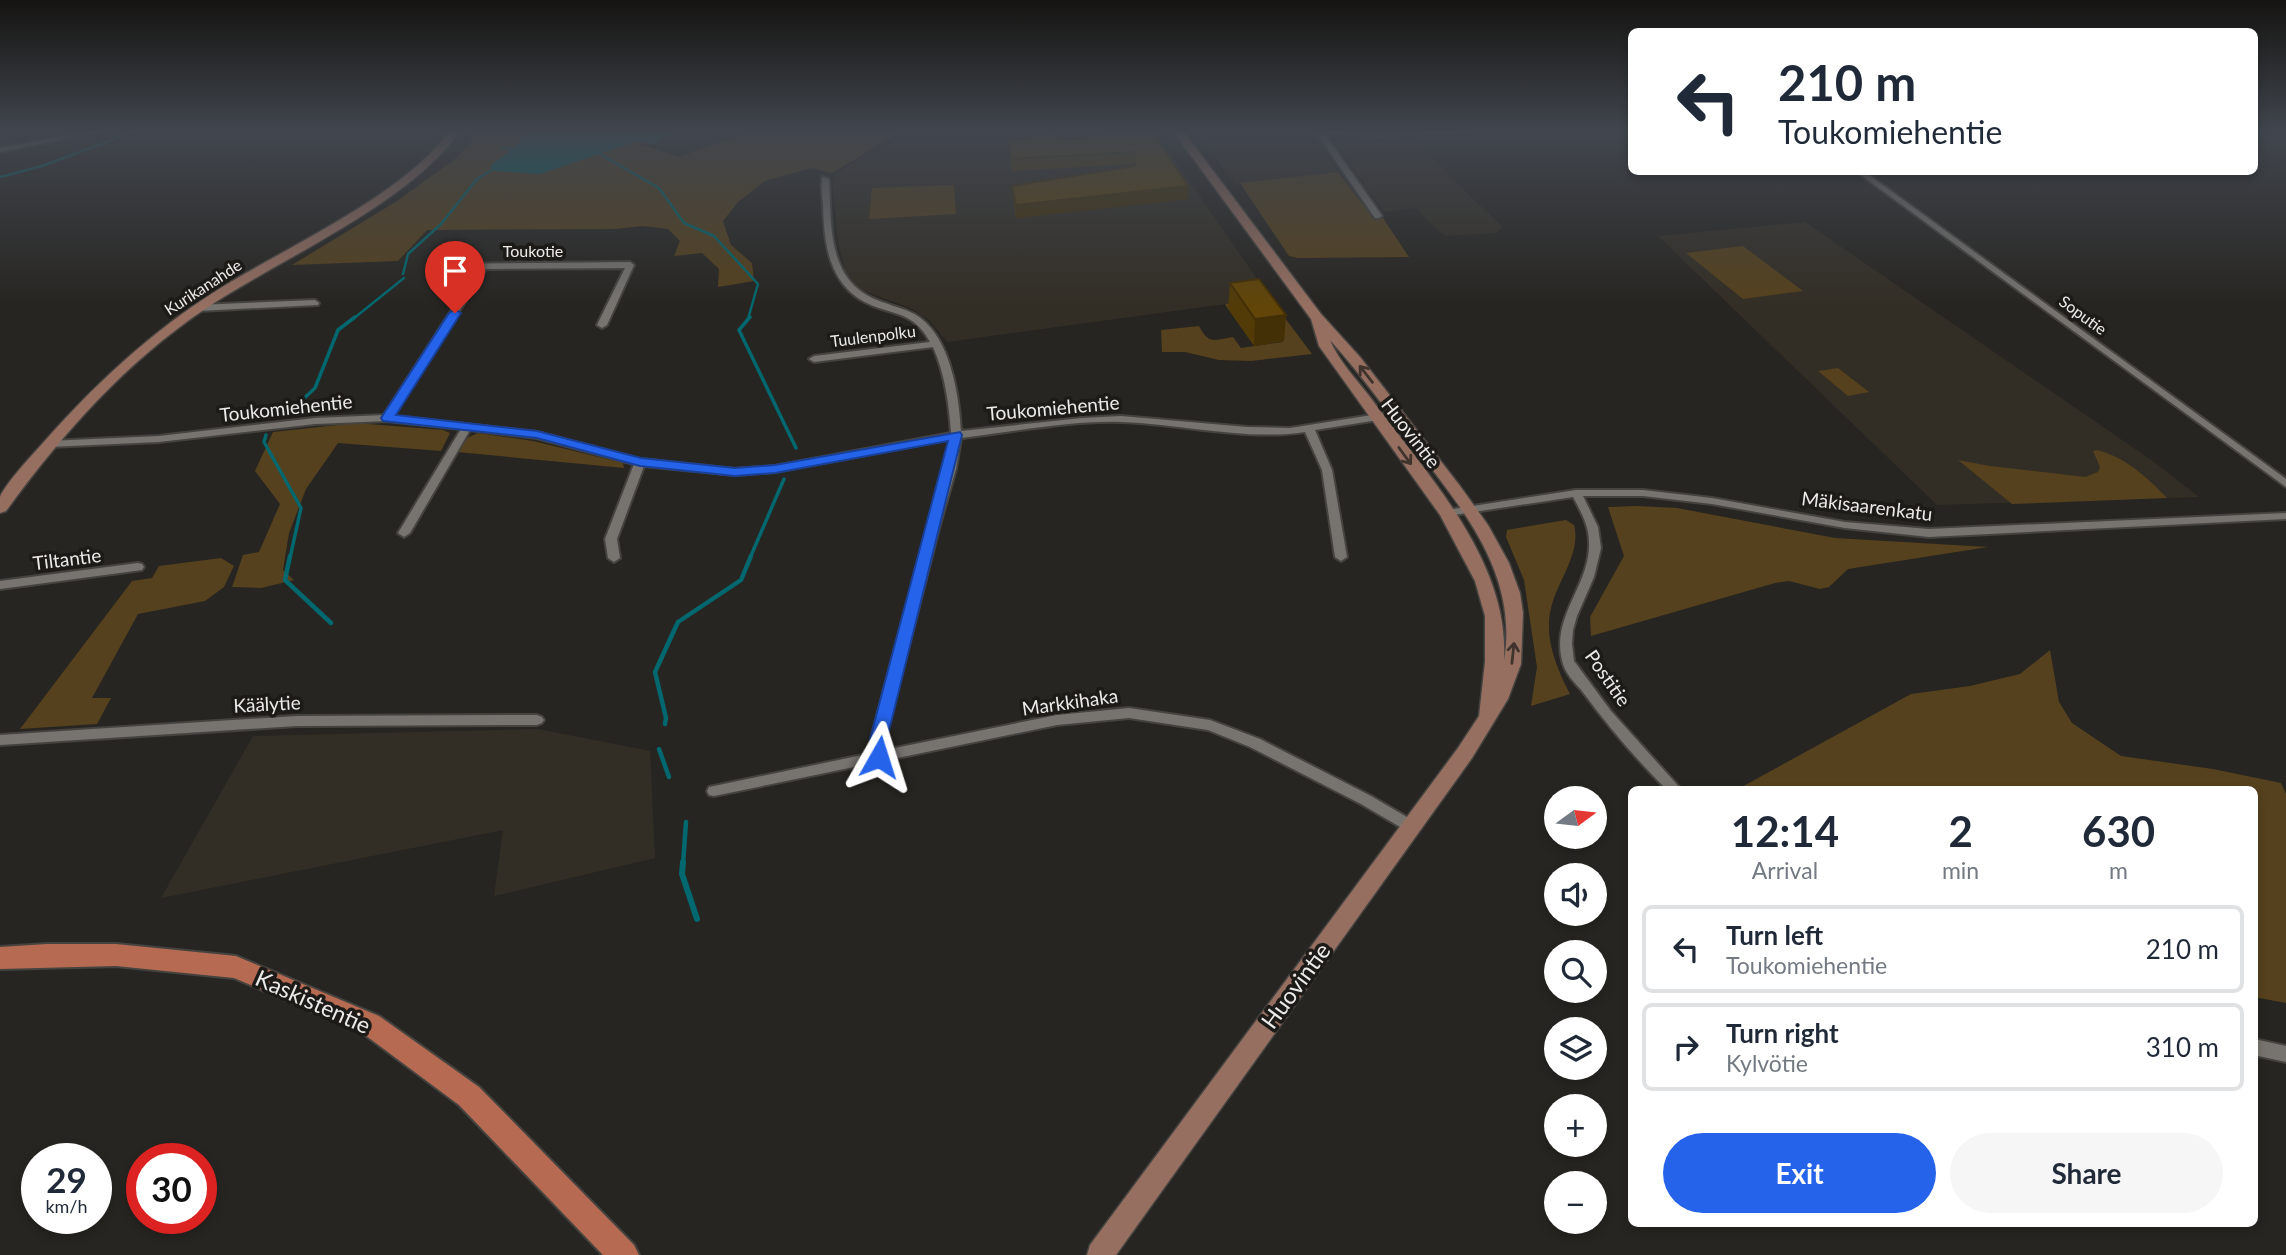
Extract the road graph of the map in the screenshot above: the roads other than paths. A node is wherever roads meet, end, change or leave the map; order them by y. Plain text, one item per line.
1 (391, 190) edge
2 (826, 190) edge
3 (1221, 190) edge
4 (1360, 190) edge
5 (1885, 190) edge
6 (1378, 216) dead end
7 (484, 266) junction
8 (437, 267) dead end
9 (315, 303) dead end
10 (198, 308) junction
11 (1316, 317) junction
12 (602, 325) dead end
13 (937, 344) junction
14 (814, 359) dead end
15 (1397, 414) junction
16 (1377, 417) junction
17 (387, 418) junction
18 (467, 426) junction
19 (1309, 428) junction
20 (956, 435) junction
21 (49, 444) junction
22 (640, 462) junction
23 (2286, 484) edge
24 (1576, 493) junction
25 (0, 508) edge
26 (1471, 510) junction
27 (1447, 513) junction
28 (2286, 516) edge
29 (404, 533) dead end
30 (1341, 557) dead end
31 (614, 558) dead end
32 (138, 567) dead end
33 (0, 585) edge
34 (1488, 715) junction
35 (537, 720) dead end
36 (0, 740) edge
37 (879, 757) junction
38 (1671, 786) edge
39 (714, 791) dead end
40 (1412, 827) junction
41 (0, 958) edge
42 (2258, 1048) edge
43 (2286, 1054) edge
44 (624, 1255) edge
45 (1100, 1255) edge

1 - 10 main road, Kurikanahde
2 - 13 street
3 - 11 main road, Huovintie
4 - 6 street
5 - 23 street, Soputie
7 - 8 street, Toukotie
7 - 12 street, Toukotie
7 - 17 street
9 - 10 street
10 - 21 main road, Kurikanahde
15 -> 11 main road, Huovintie
11 - 16 main road, Huovintie
13 - 14 street, Tuulenpolku
13 - 20 street
15 - 16 street, Toukomiehentie
15 - 26 main road, Huovintie
16 - 19 street, Toukomiehentie
16 -> 27 main road, Huovintie
17 - 18 street, Toukomiehentie
17 - 21 street, Toukomiehentie
18 - 22 street, Toukomiehentie
18 - 29 street
19 - 20 street, Toukomiehentie
19 - 30 street
20 - 22 street, Toukomiehentie
20 - 37 street
21 - 25 main road, Kurikanahde
22 - 31 street
24 - 26 street, Mäkisaarenkatu
24 - 28 street, Mäkisaarenkatu
24 - 38 street, Postitie
26 - 27 street, Mäkisaarenkatu
34 -> 26 main road, Huovintie
27 - 34 main road, Huovintie
32 - 33 street, Tiltantie
34 - 40 main road, Huovintie
35 - 36 street, Käälytie
37 - 39 street, Markkihaka
37 - 40 street, Markkihaka
40 - 45 main road, Huovintie
41 - 44 main road, Kaskistentie
42 - 43 street

